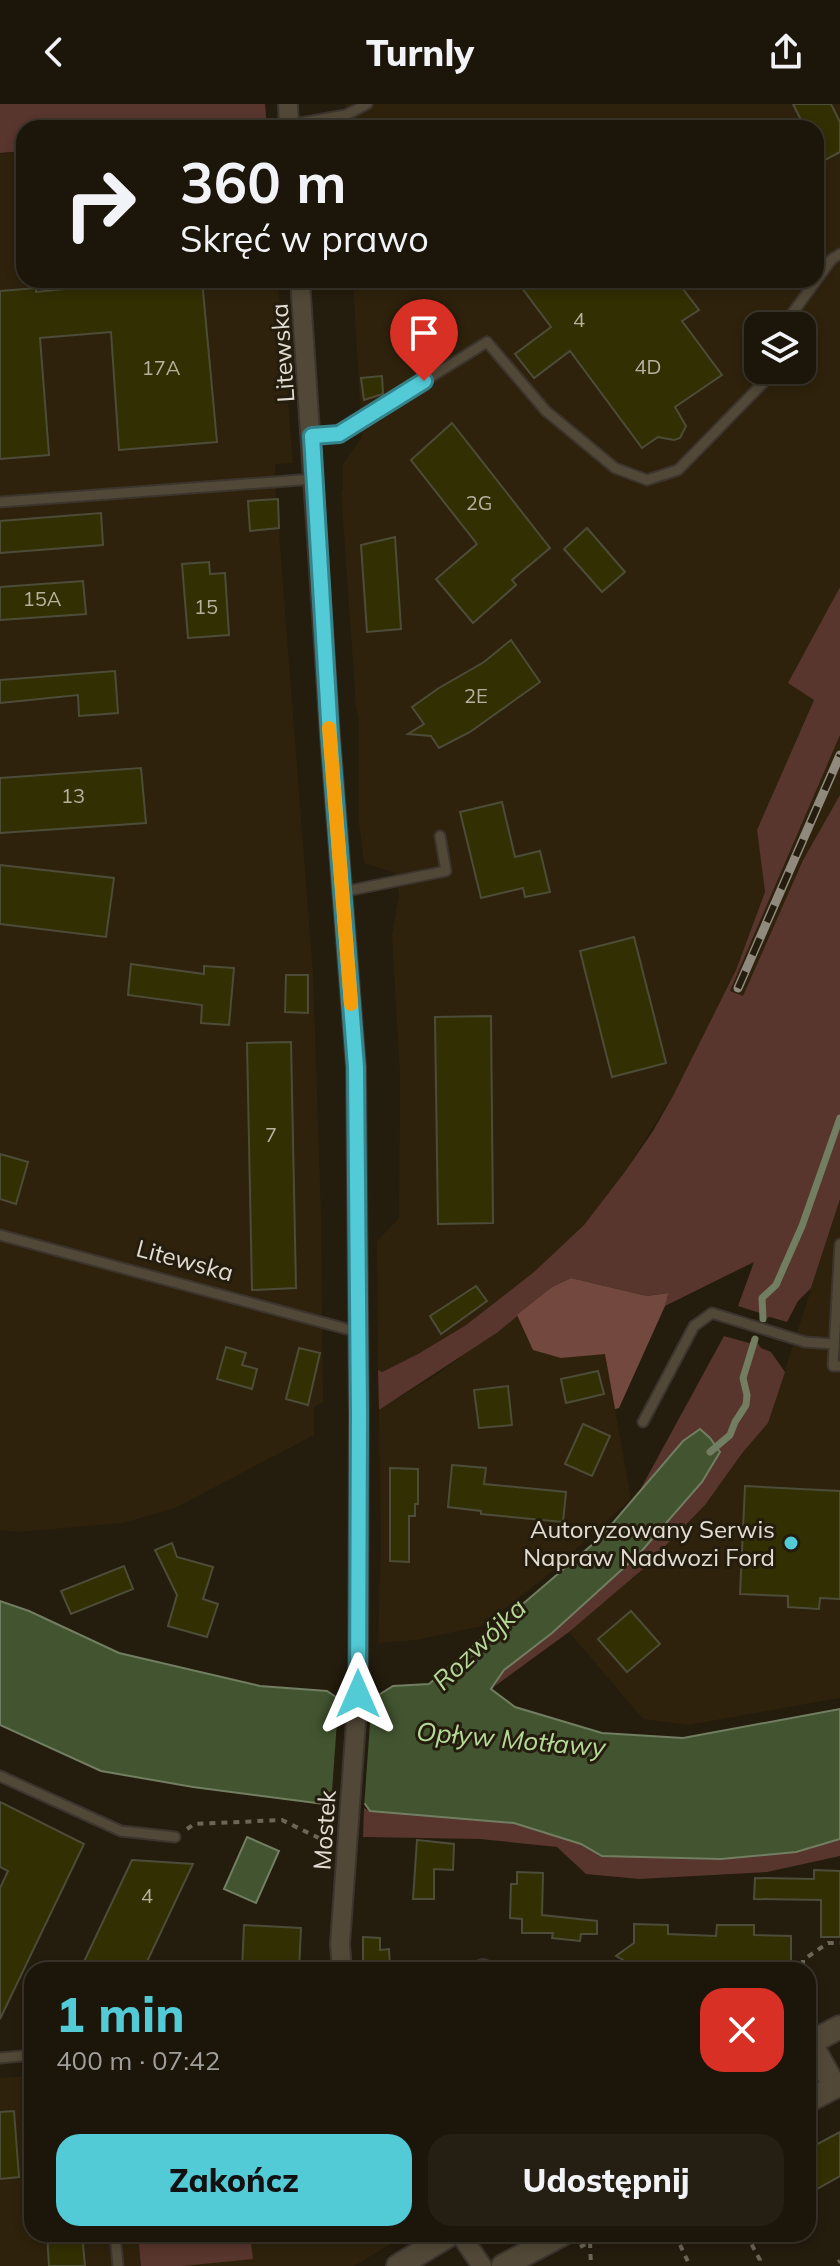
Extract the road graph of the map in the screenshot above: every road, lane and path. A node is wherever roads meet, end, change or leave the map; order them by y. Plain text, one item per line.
1 (367, 104) edge
2 (322, 120) edge
3 (840, 254) edge
4 (824, 270) edge
5 (301, 288) edge
6 (811, 288) edge
7 (793, 312) edge
8 (762, 384) edge
9 (312, 436) junction
10 (314, 479) junction
11 (0, 502) edge
12 (440, 836) dead end
13 (342, 892) junction
14 (0, 1235) edge
15 (840, 1244) edge
16 (358, 1332) junction
17 (834, 1344) junction
18 (840, 1366) edge
19 (643, 1422) dead end
20 (358, 1694) joint
21 (0, 1776) edge
22 (175, 1837) joint
23 (332, 1844) dead end
24 (840, 1943) edge
25 (341, 1962) edge
26 (803, 1962) edge
27 (840, 2027) edge
28 (816, 2039) edge
29 (816, 2054) edge
30 (24, 2056) edge
31 (0, 2058) edge
32 (837, 2085) edge
33 (816, 2097) edge
34 (116, 2242) edge
35 (438, 2242) edge
36 (466, 2242) edge
37 (548, 2242) edge
38 (590, 2242) dead end
39 (679, 2242) edge
40 (750, 2242) edge
41 (118, 2266) edge
42 (398, 2266) edge
43 (482, 2266) edge
44 (503, 2266) edge
45 (591, 2266) edge
46 (690, 2266) edge
47 (760, 2266) edge

1 - 2 lane
3 - 4 lane
5 - 9 street, Litewska
6 - 7 lane
8 - 9 lane
9 - 10 street, Litewska
10 - 11 lane
10 - 13 street, Litewska
12 - 13 lane
13 - 16 street, Litewska
14 - 16 lane, Litewska
15 - 17 lane
16 - 20 street, Litewska
17 - 18 lane
17 - 19 lane
20 - 25 street, Mostek
21 - 22 lane
22 - 23 path
24 - 26 path
27 - 28 street
29 - 32 street
30 - 31 lane
32 - 33 street
34 - 41 lane
35 - 42 street
36 - 43 street
37 - 44 street
38 - 45 path
39 - 46 path
40 - 47 path

